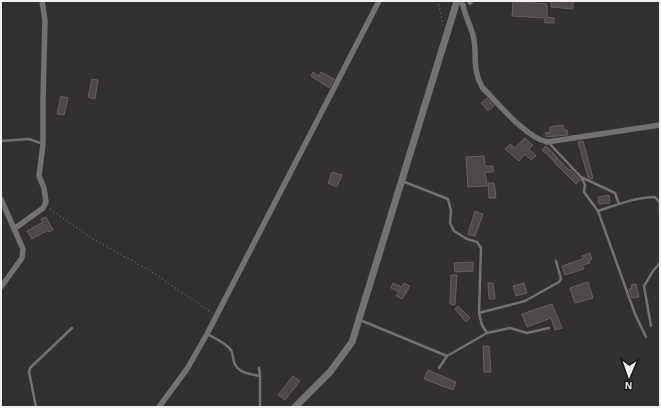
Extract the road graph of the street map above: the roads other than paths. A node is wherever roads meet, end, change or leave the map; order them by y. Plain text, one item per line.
1 (42, 1) edge
2 (380, 1) edge
3 (458, 1) edge
4 (660, 125) edge
5 (1, 141) edge
6 (547, 142) junction
7 (43, 144) junction
8 (581, 177) junction
9 (402, 180) junction
10 (1, 199) edge
11 (619, 204) junction
12 (598, 211) junction
13 (660, 212) edge
14 (14, 229) junction
15 (556, 261) dead end
16 (660, 263) edge
17 (1, 287) edge
18 (479, 313) junction
19 (359, 319) junction
20 (650, 326) dead end
21 (72, 328) dead end
22 (549, 328) dead end
23 (487, 333) junction
24 (207, 334) junction
25 (646, 337) dead end
26 (447, 356) junction
27 (259, 368) dead end
28 (439, 368) dead end
29 (260, 376) junction
30 (36, 407) edge
31 (159, 407) edge
32 (260, 407) edge
33 (295, 407) edge

1 - 7 street
2 - 24 street
3 - 6 street
3 - 9 street
4 - 6 street
5 - 7 lane
6 - 8 lane
7 - 14 street
8 - 11 lane
8 - 12 lane
9 - 18 lane
9 - 19 street
10 - 14 street
11 - 12 lane
11 - 13 lane
12 - 25 lane
14 - 17 street
15 - 18 lane
16 - 20 lane
18 - 23 lane
19 - 26 lane
19 - 33 street
21 - 30 lane
22 - 23 lane
23 - 26 lane
24 - 29 lane
24 - 31 street
26 - 28 lane
27 - 29 lane
29 - 32 lane

